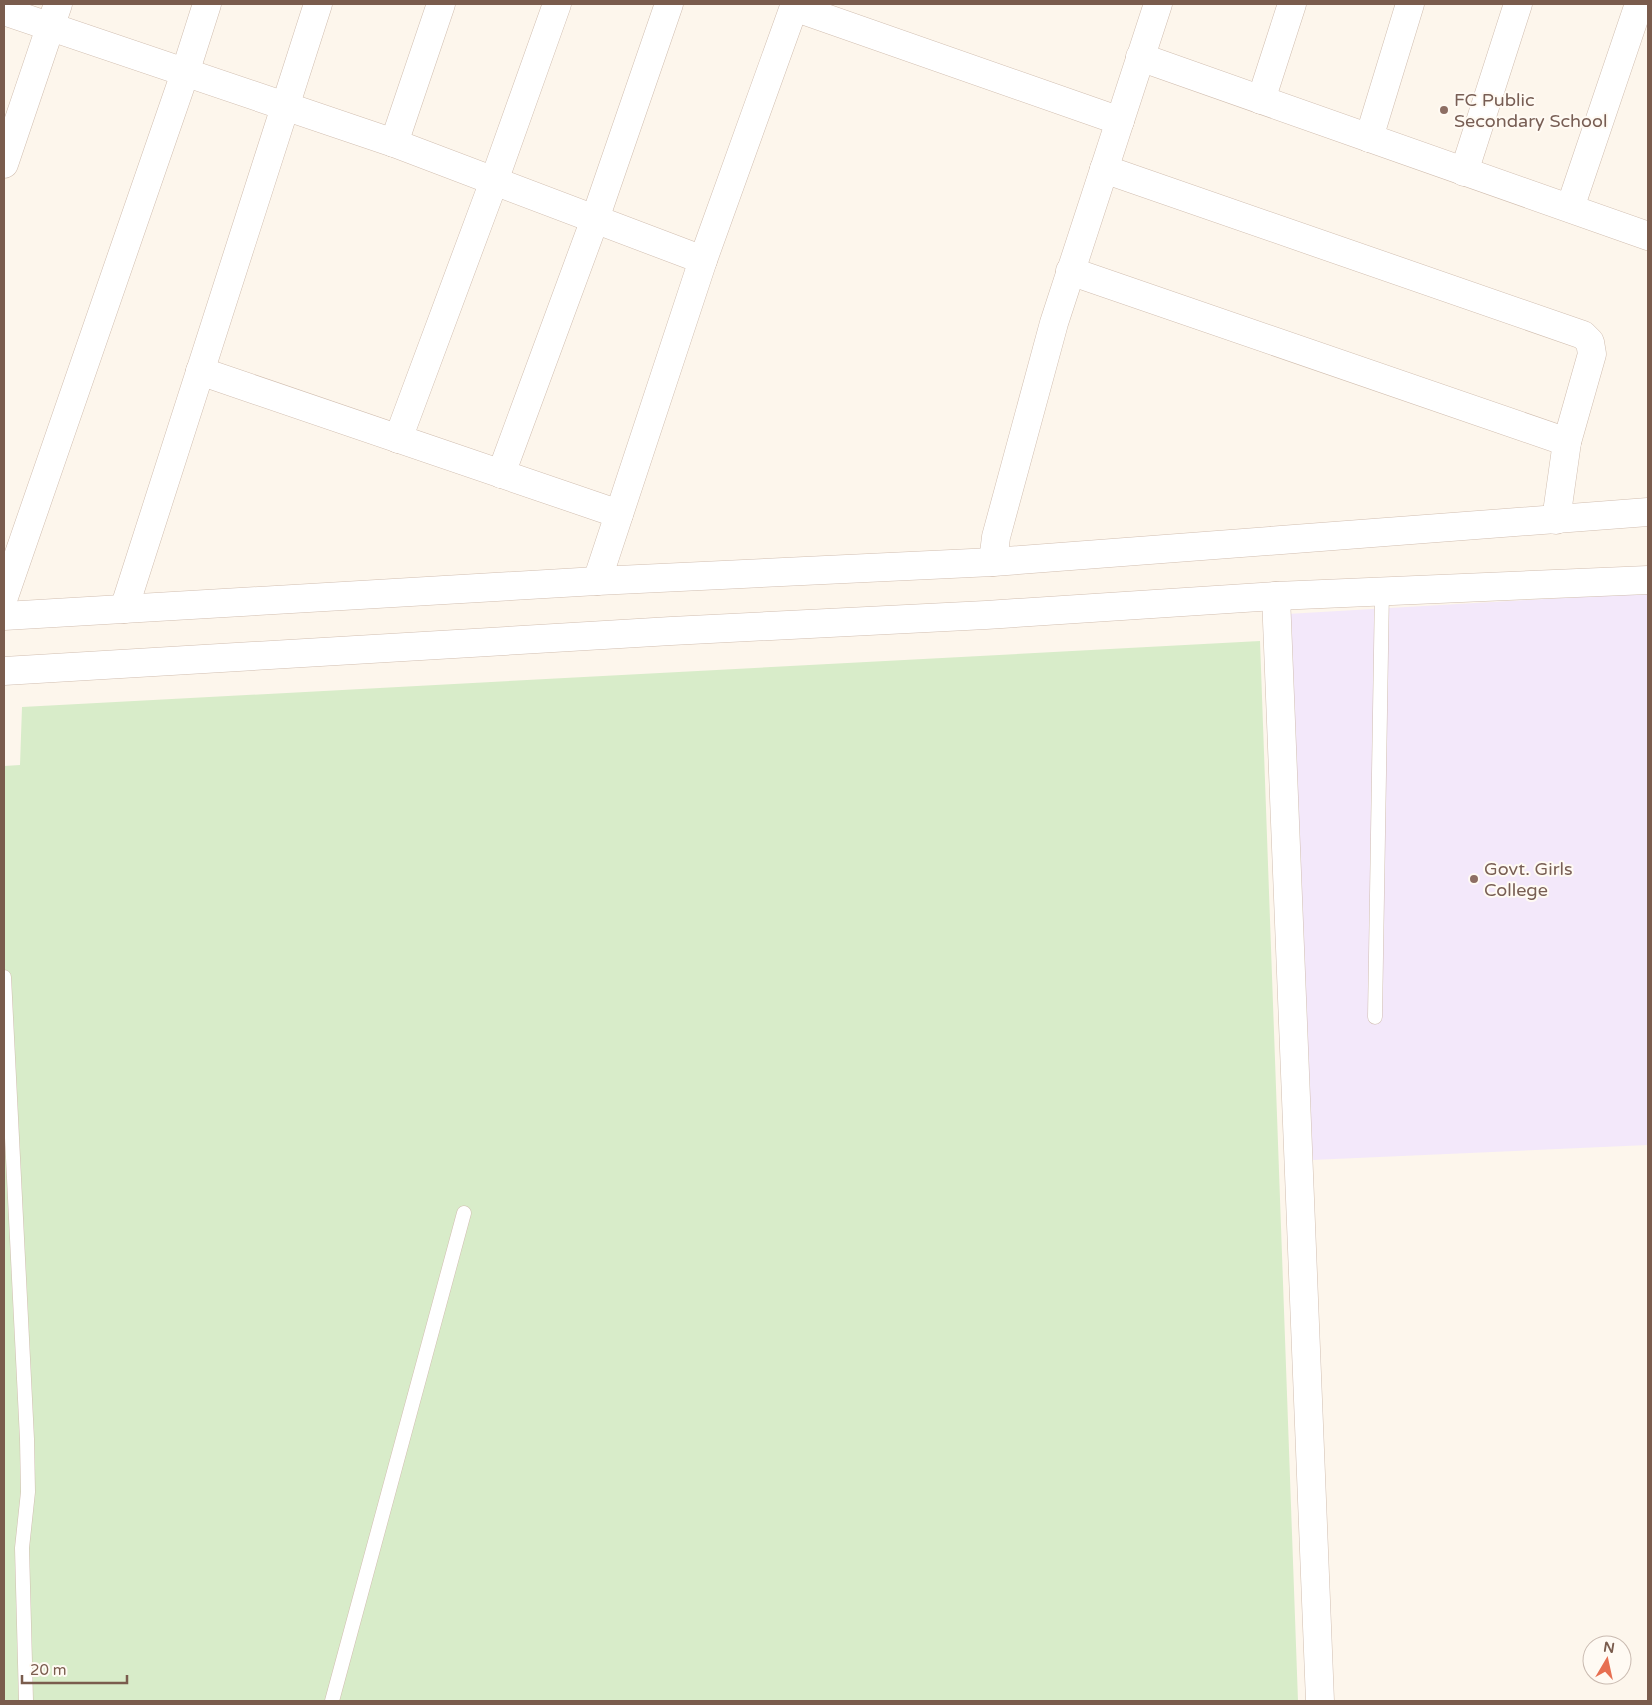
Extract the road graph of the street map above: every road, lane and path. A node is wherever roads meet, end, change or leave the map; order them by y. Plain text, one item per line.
1 (206, 4) edge
2 (318, 4) edge
3 (441, 4) edge
4 (557, 4) edge
5 (669, 4) edge
6 (1158, 4) edge
7 (1292, 4) edge
8 (1410, 4) edge
9 (1518, 4) edge
10 (1639, 4) edge
11 (794, 5) edge
12 (4, 10) edge
13 (54, 15) edge
14 (1140, 57) junction
15 (185, 73) junction
16 (1261, 100) junction
17 (284, 106) junction
18 (1120, 121) junction
19 (1369, 138) junction
20 (394, 143) junction
21 (4, 164) edge
22 (1104, 169) junction
23 (1464, 172) junction
24 (494, 181) junction
25 (1570, 208) junction
26 (595, 219) junction
27 (1648, 236) edge
28 (703, 260) junction
29 (1070, 271) junction
30 (200, 370) junction
31 (398, 439) junction
32 (1567, 442) junction
33 (502, 474) junction
34 (1648, 512) edge
35 (619, 514) junction
36 (1556, 520) junction
37 (993, 562) junction
38 (1648, 580) edge
39 (596, 581) junction
40 (1382, 590) junction
41 (1276, 596) junction
42 (4, 597) edge
43 (124, 609) junction
44 (4, 616) edge
45 (4, 671) edge
46 (4, 977) edge
47 (1375, 1017) dead end
48 (464, 1213) dead end
49 (26, 1701) edge
50 (332, 1701) edge
51 (1320, 1701) edge

1 - 15 street
2 - 17 street
3 - 20 street
4 - 24 street
5 - 26 street
6 - 14 street
7 - 16 street
8 - 19 street
9 - 23 street
10 - 25 street
11 - 18 street
11 - 28 street
12 - 13 street
13 - 15 street
13 - 21 street
14 - 16 street
14 - 18 street
15 - 17 street
15 - 42 street
16 - 19 street
17 - 20 street
17 - 30 street
18 - 22 street
19 - 23 street
20 - 24 street
22 - 29 street
22 - 32 street
23 - 25 street
24 - 26 street
24 - 31 street
25 - 27 street
26 - 28 street
26 - 33 street
28 - 35 street
29 - 32 street
29 - 37 street
30 - 31 street
30 - 43 street
31 - 33 street
32 - 36 street
33 - 35 street
34 - 36 street
35 - 39 street
36 - 37 street
37 - 39 street
38 - 40 street
39 - 43 street
40 - 41 street
40 - 47 lane
41 - 45 street
41 - 51 street
43 - 44 street
46 - 49 lane
48 - 50 lane

